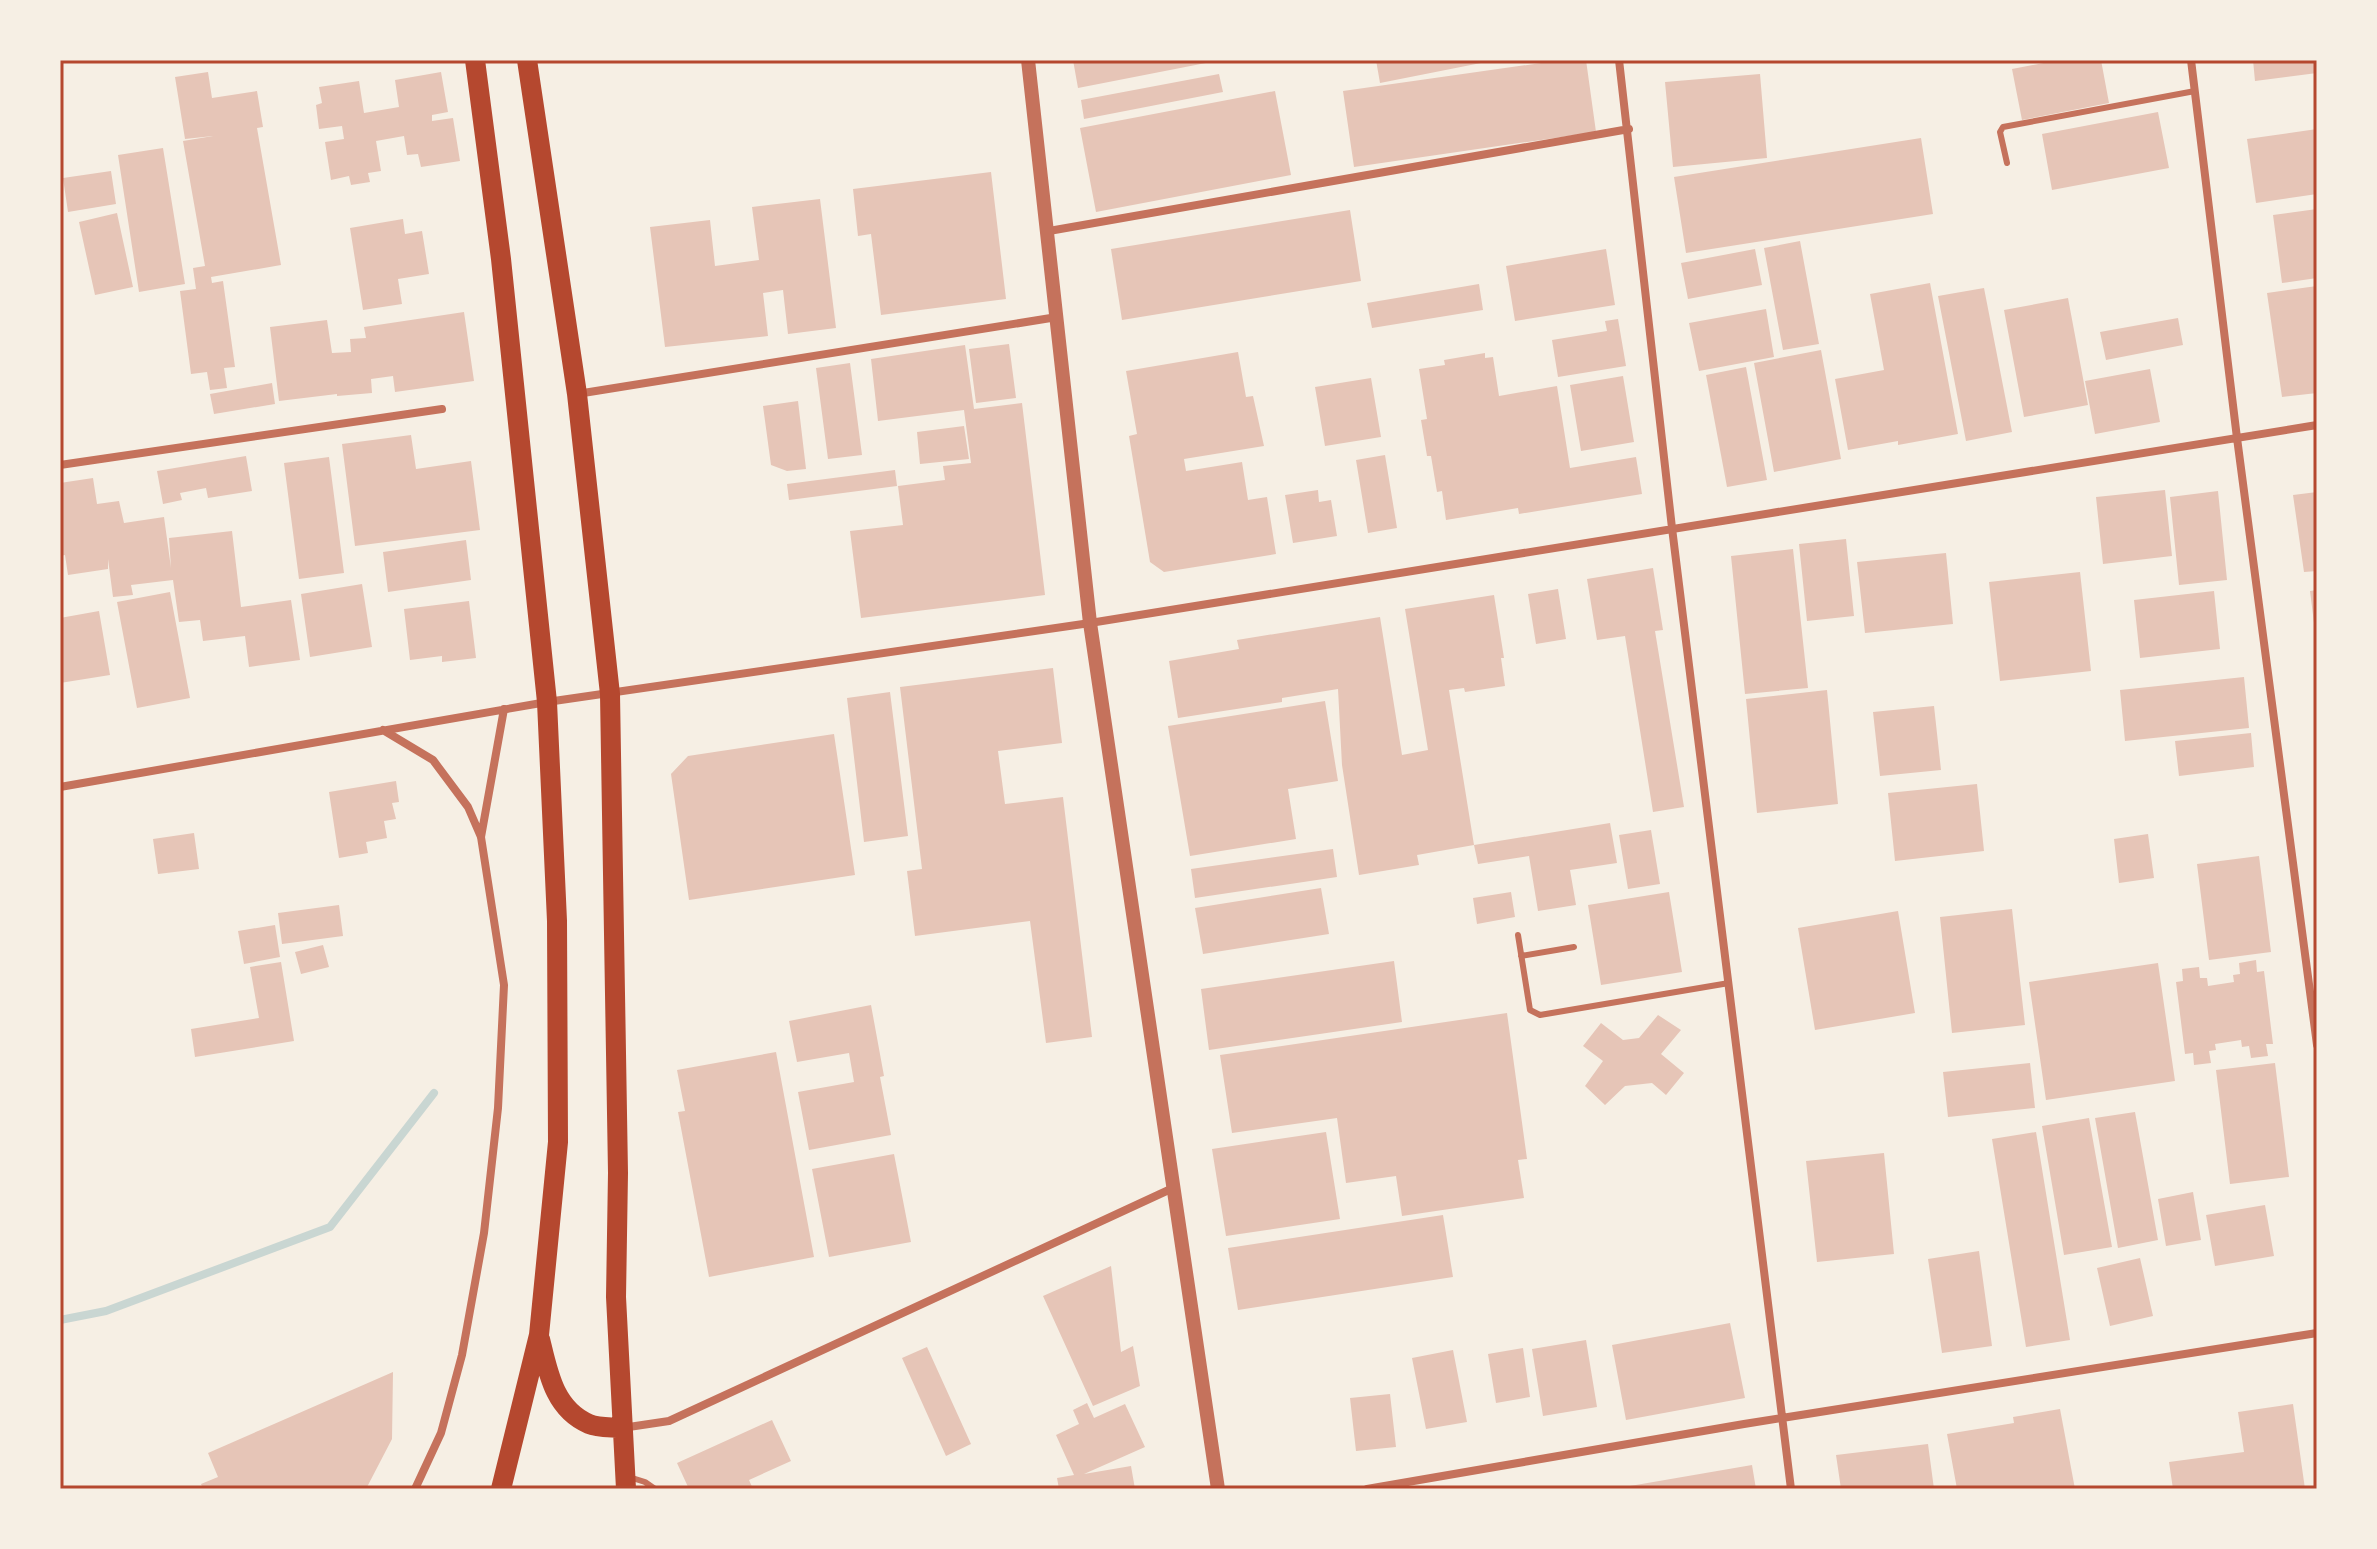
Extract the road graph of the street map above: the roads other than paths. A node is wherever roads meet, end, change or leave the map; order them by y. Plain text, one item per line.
1 (475, 60) edge
2 (527, 60) edge
3 (1028, 60) edge
4 (1619, 60) edge
5 (2191, 60) edge
6 (2195, 91) junction
7 (1629, 129) junction
8 (2007, 163) dead end
9 (1049, 231) junction
10 (1057, 317) junction
11 (577, 394) junction
12 (442, 409) dead end
13 (2317, 425) edge
14 (2237, 438) junction
15 (60, 465) edge
16 (1672, 528) junction
17 (1090, 623) junction
18 (610, 694) junction
19 (547, 702) junction
20 (504, 709) junction
21 (382, 729) junction
22 (60, 787) edge
23 (481, 837) junction
24 (1518, 935) dead end
25 (1574, 947) dead end
26 (1521, 956) junction
27 (1729, 983) junction
28 (2317, 1045) edge
29 (1173, 1188) junction
30 (2317, 1333) edge
31 (539, 1335) junction
32 (1782, 1418) junction
33 (621, 1428) junction
34 (625, 1482) edge
35 (415, 1489) edge
36 (501, 1489) edge
37 (655, 1489) edge
38 (1218, 1489) edge
39 (1367, 1489) edge
40 (1791, 1489) edge

1 - 19 main road
2 - 11 main road
3 - 9 street
4 - 7 street
5 - 6 street
6 - 8 lane
6 - 14 street
7 - 9 street
7 - 16 street
9 - 10 street
10 - 11 street
10 - 17 street
11 - 18 main road
12 - 15 street
13 - 14 street
14 - 16 street
14 - 28 street
16 - 17 street
16 - 27 street
17 - 18 street
17 - 29 street
18 - 19 street
18 - 33 main road
19 - 20 street
19 - 31 main road
20 - 21 street
20 - 23 street
21 - 22 street
21 - 23 street
23 - 35 street
24 - 26 lane
25 - 26 lane
26 - 27 lane
27 - 32 street
29 - 33 street
29 - 38 street
30 - 32 street
31 - 33 main road
31 - 36 main road
32 - 39 street
32 - 40 street
33 - 34 main road
34 - 37 lane

